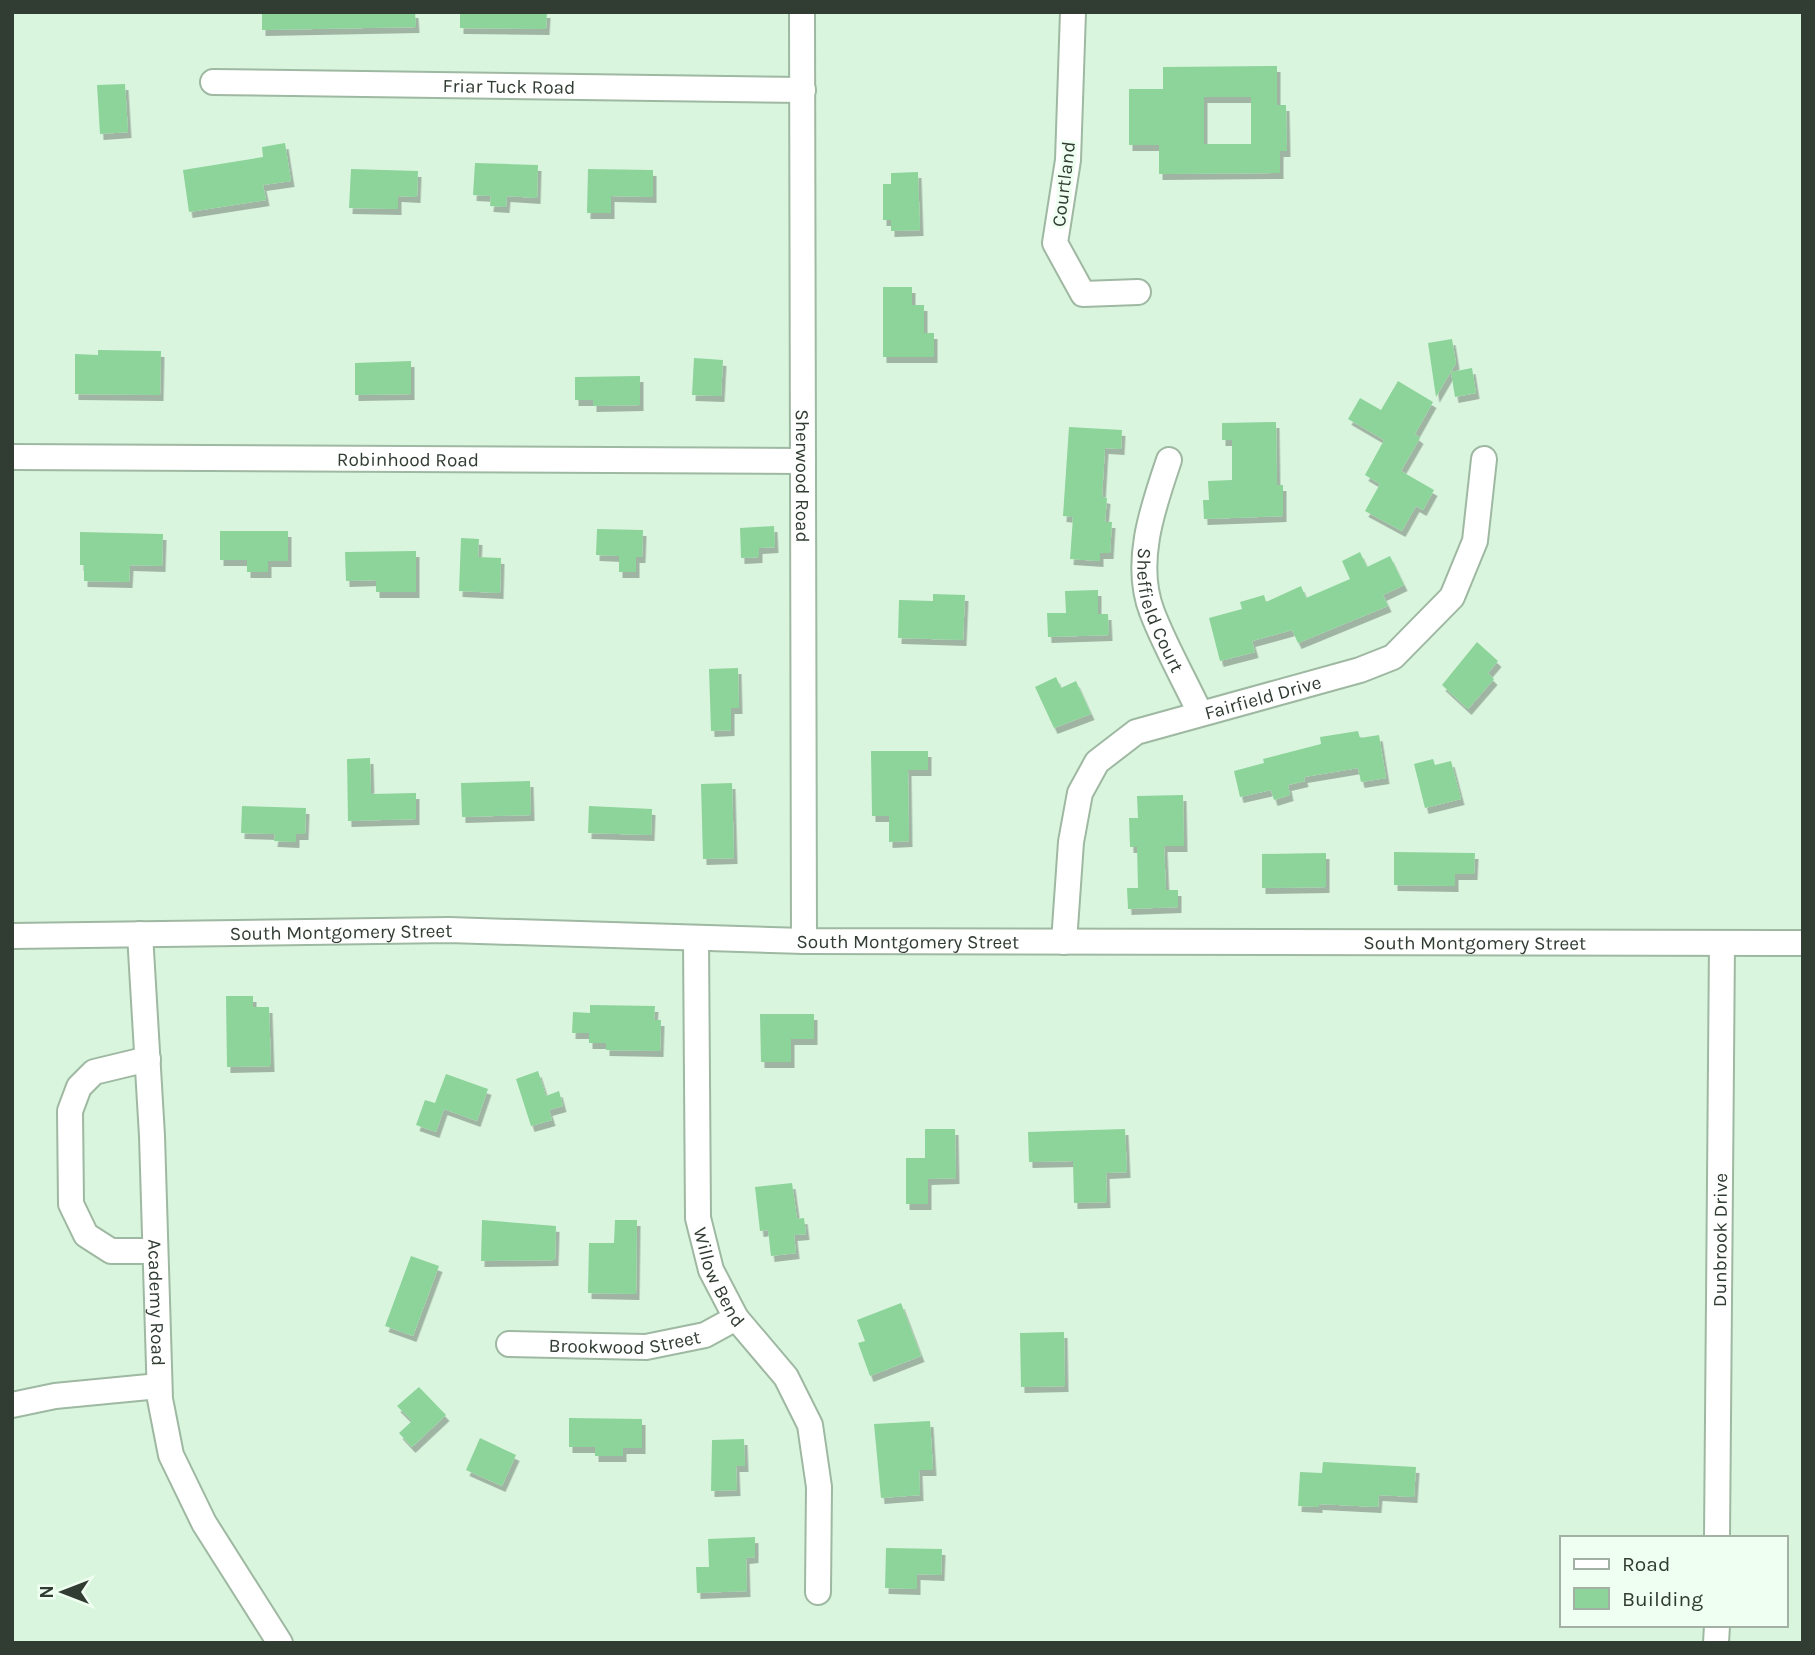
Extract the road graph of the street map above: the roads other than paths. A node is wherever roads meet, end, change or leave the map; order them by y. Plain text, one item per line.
1 (802, 12) edge
2 (1073, 12) edge
3 (214, 82) dead end
4 (803, 90) junction
5 (1138, 292) dead end
6 (12, 457) edge
7 (1484, 459) dead end
8 (1169, 460) dead end
9 (803, 461) junction
10 (1200, 713) junction
11 (140, 934) junction
12 (12, 936) edge
13 (696, 938) junction
14 (804, 941) junction
15 (1064, 942) junction
16 (1723, 943) junction
17 (1803, 943) edge
18 (148, 1059) junction
19 (155, 1251) junction
20 (736, 1318) junction
21 (509, 1344) dead end
22 (159, 1386) junction
23 (12, 1405) edge
24 (1717, 1536) edge
25 (818, 1592) dead end
26 (280, 1643) edge

1 - 4 street, Sherwood Road
2 - 5 street, Courtland
3 - 4 street, Friar Tuck Road
4 - 9 street, Sherwood Road
6 - 9 street, Robinhood Road
7 - 10 street, Fairfield Drive
8 - 10 street, Sheffield Court
9 - 14 street, Sherwood Road
10 - 15 street, Fairfield Drive
11 - 12 street, South Montgomery Street
11 - 13 street, South Montgomery Street
11 - 18 street, Academy Road
13 - 14 street, South Montgomery Street
13 - 20 street, Willow Bend
14 - 15 street, South Montgomery Street
15 - 16 street, South Montgomery Street
16 - 17 street, South Montgomery Street
16 - 24 street, Dunbrook Drive
18 - 19 street, Academy Road
18 - 19 street
19 - 22 street, Academy Road
20 - 21 street, Brookwood Street
20 - 25 street, Willow Bend
22 - 23 street
22 - 26 street, Academy Road

